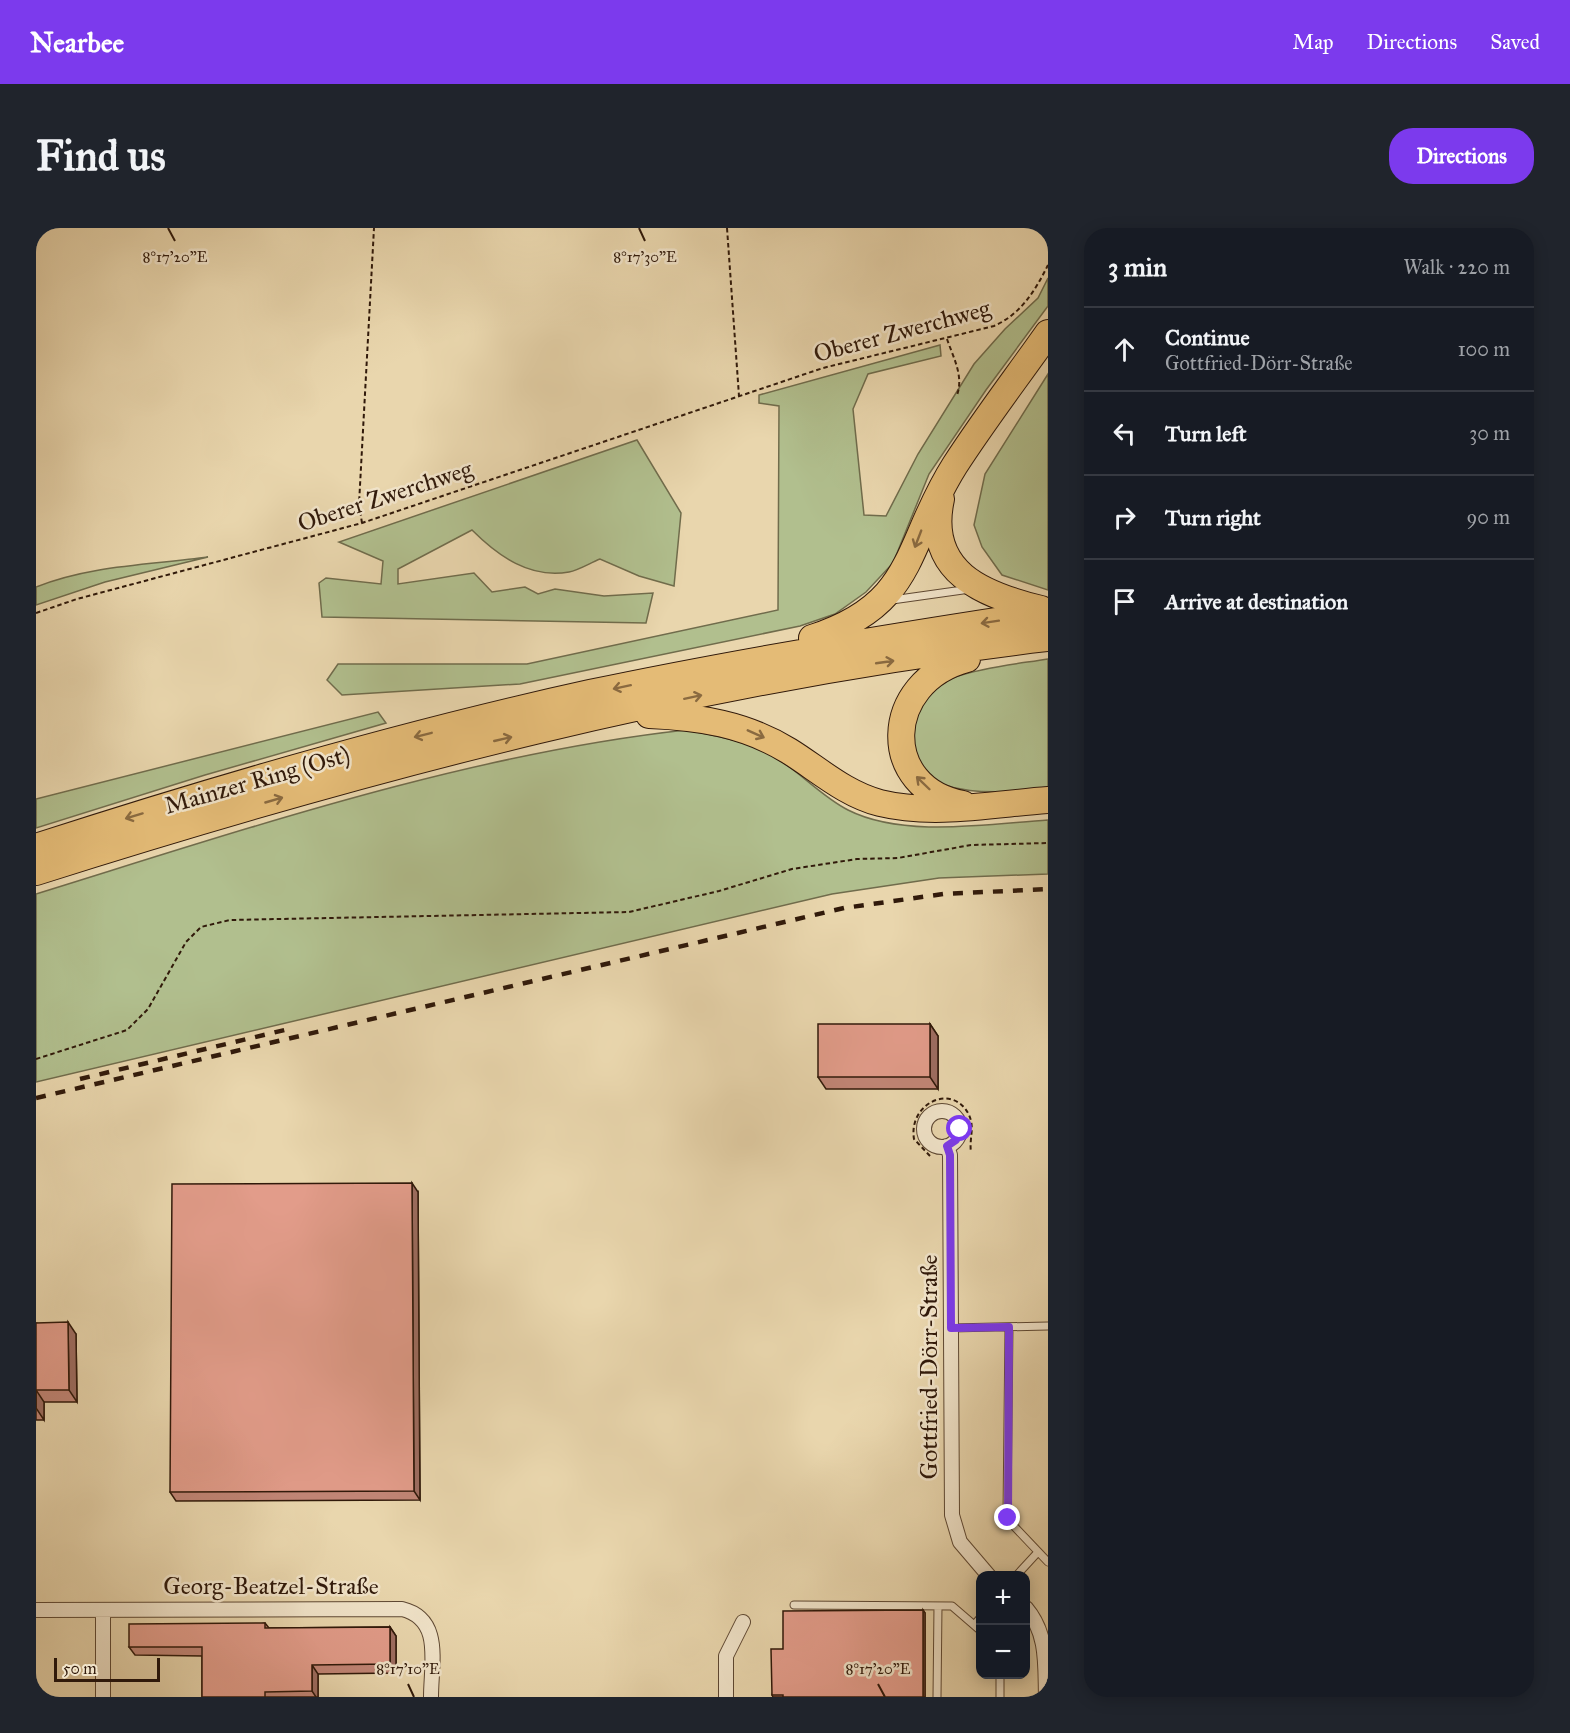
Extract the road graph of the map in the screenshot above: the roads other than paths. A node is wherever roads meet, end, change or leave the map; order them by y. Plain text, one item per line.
1 (1048, 333) edge
2 (944, 487) junction
3 (977, 588) junction
4 (881, 601) junction
5 (1048, 612) edge
6 (1044, 639) edge
7 (720, 667) junction
8 (595, 718) junction
9 (1048, 800) edge
10 (976, 806) junction
11 (36, 847) edge
12 (36, 872) edge
13 (947, 1146) dead end
14 (1048, 1326) edge
15 (1009, 1327) junction
16 (951, 1328) junction
17 (1038, 1552) junction
18 (1048, 1562) edge
19 (985, 1571) edge
20 (1020, 1571) edge
21 (794, 1605) dead end
22 (938, 1606) junction
23 (36, 1610) edge
24 (103, 1610) junction
25 (1030, 1613) edge
26 (743, 1622) dead end
27 (976, 1623) edge
28 (974, 1625) joint
29 (1000, 1679) edge
30 (103, 1697) edge
31 (431, 1697) edge
32 (726, 1697) edge
33 (937, 1697) edge
34 (1000, 1697) edge
35 (1046, 1697) edge

1 - 2 highway
2 - 3 highway
2 -> 4 highway
3 - 4 lane
3 - 5 highway
4 - 7 highway
5 -> 7 highway
8 -> 6 highway
10 -> 6 highway
7 -> 11 highway, Mainzer Ring (Ost)
8 -> 10 highway
12 -> 8 highway, Mainzer Ring (Ost)
9 - 10 highway
13 - 16 street, Gottfried-Dörr-Straße
14 - 15 lane
15 - 16 lane
15 - 17 lane
16 - 19 street, Gottfried-Dörr-Straße
17 - 18 lane
17 - 20 lane
21 - 22 lane
22 - 28 lane
22 - 33 lane
23 - 24 street, Georg-Beatzel-Straße
24 - 30 street
24 - 31 street, Georg-Beatzel-Straße
25 - 35 street
26 - 32 street
27 - 28 lane
29 - 34 lane

